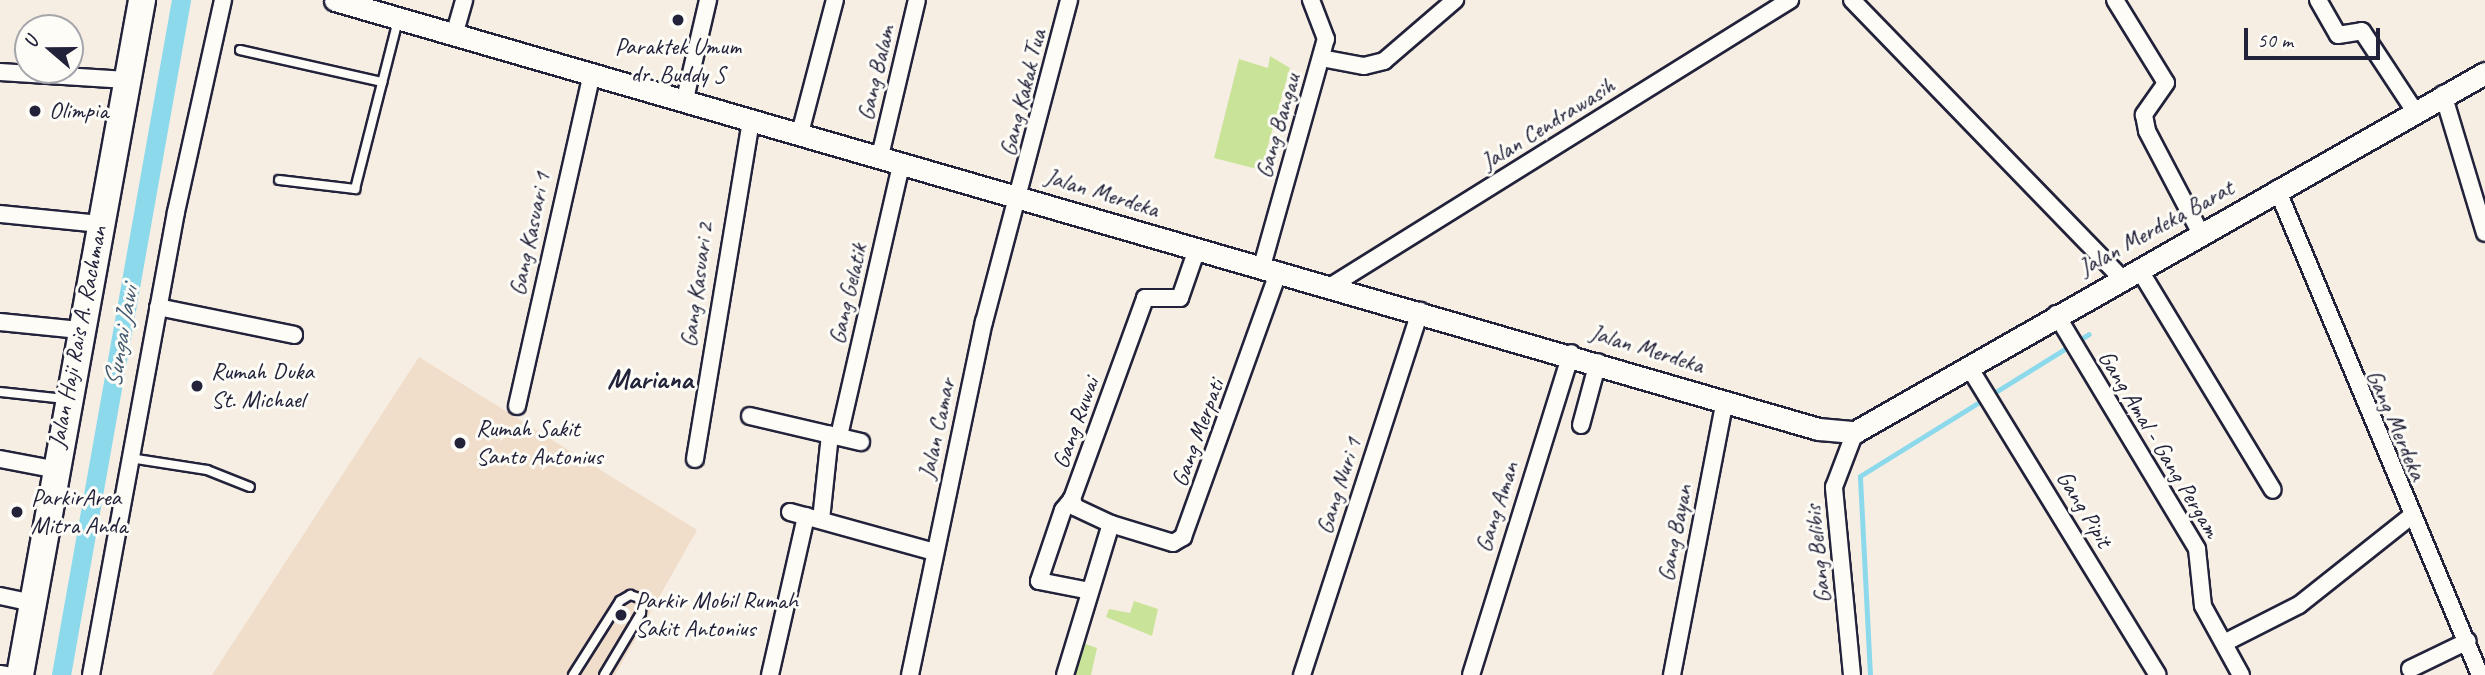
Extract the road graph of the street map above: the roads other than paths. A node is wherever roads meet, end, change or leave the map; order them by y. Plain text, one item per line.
1 (142, 0) edge
2 (223, 0) edge
3 (335, 0) edge
4 (464, 0) edge
5 (708, 0) edge
6 (835, 0) edge
7 (917, 0) edge
8 (1069, 0) edge
9 (1311, 0) edge
10 (1790, 0) edge
11 (1852, 0) edge
12 (2115, 0) edge
13 (2318, 0) edge
14 (1452, 1) edge
15 (399, 17) junction
16 (455, 32) junction
17 (240, 50) dead end
18 (1321, 58) junction
19 (0, 72) edge
20 (592, 72) junction
21 (2485, 73) edge
22 (127, 80) junction
23 (382, 82) junction
24 (2443, 94) junction
25 (685, 99) junction
26 (2414, 110) junction
27 (751, 119) junction
28 (800, 133) junction
29 (880, 156) junction
30 (902, 162) junction
31 (279, 180) dead end
32 (2277, 189) junction
33 (1020, 196) junction
34 (0, 214) edge
35 (100, 224) junction
36 (2485, 233) edge
37 (2201, 234) junction
38 (1195, 256) junction
39 (1270, 268) junction
40 (2130, 274) junction
41 (1331, 286) junction
42 (158, 307) junction
43 (1420, 311) junction
44 (2056, 314) junction
45 (0, 322) edge
46 (80, 330) junction
47 (294, 335) dead end
48 (1571, 353) junction
49 (1598, 362) junction
50 (1974, 373) junction
51 (0, 392) edge
52 (66, 399) junction
53 (1725, 400) junction
54 (517, 406) dead end
55 (750, 416) dead end
56 (1581, 425) dead end
57 (1855, 432) junction
58 (835, 435) junction
59 (861, 442) dead end
60 (130, 458) junction
61 (695, 459) dead end
62 (0, 460) edge
63 (53, 469) junction
64 (250, 487) dead end
65 (2273, 490) dead end
66 (1072, 499) junction
67 (806, 516) junction
68 (2410, 517) junction
69 (1111, 524) junction
70 (934, 552) junction
71 (1090, 591) junction
72 (0, 596) edge
73 (33, 603) junction
74 (2468, 641) junction
75 (2224, 643) junction
76 (2410, 669) dead end
77 (0, 674) edge
78 (6, 675) edge
79 (20, 675) edge
80 (91, 675) edge
81 (573, 675) edge
82 (604, 675) edge
83 (770, 675) edge
84 (910, 675) edge
85 (1065, 675) edge
86 (1302, 675) edge
87 (1471, 675) edge
88 (1672, 675) edge
89 (1852, 675) edge
90 (2158, 675) edge
91 (2241, 675) edge
92 (2480, 675) edge

1 - 22 main road, Jalan Haji Rais A. Rachman
2 - 42 street
3 - 15 street, Jalan Merdeka
4 - 16 street
5 - 25 street
6 - 28 street
7 - 29 street, Gang Balam
8 - 33 street, Gang Kakak Tua
9 - 18 street, Gang Bangau
10 - 41 street, Jalan Cendrawasih
11 - 40 street
12 - 37 street
13 - 26 street
14 - 18 street
15 - 16 street, Jalan Merdeka
15 - 23 lane
16 - 20 street, Jalan Merdeka
17 - 23 lane
18 - 39 street, Gang Bangau
19 - 22 street
20 - 25 street, Jalan Merdeka
20 - 54 street, Gang Kasuari 1
21 - 24 street, Jalan Merdeka Barat
22 - 35 main road, Jalan Haji Rais A. Rachman
23 - 31 lane
24 - 26 street, Jalan Merdeka Barat
24 - 36 street
25 - 27 street, Jalan Merdeka
26 - 32 street, Jalan Merdeka Barat
27 - 28 street, Jalan Merdeka
27 - 61 street, Gang Kasuari 2
28 - 29 street, Jalan Merdeka
29 - 30 street, Jalan Merdeka
30 - 33 street, Jalan Merdeka
30 - 58 street, Gang Gelatik
32 - 37 street, Jalan Merdeka Barat
32 - 68 street, Gang Merdeka
33 - 38 street, Jalan Merdeka
33 - 70 street, Jalan Camar
34 - 35 street
35 - 46 main road, Jalan Haji Rais A. Rachman
37 - 40 street, Jalan Merdeka Barat
38 - 39 street, Jalan Merdeka
38 - 66 street, Gang Ruwai
39 - 41 street, Jalan Merdeka
39 - 69 street, Gang Merpati
40 - 44 street, Jalan Merdeka Barat
40 - 65 street
41 - 43 street, Jalan Merdeka
42 - 47 street
42 - 60 street
43 - 48 street, Jalan Merdeka
43 - 86 street, Gang Nuri 1
44 - 50 street, Jalan Merdeka Barat
44 - 75 street, Gang Amal - Gang Pergam
45 - 46 street
46 - 52 main road, Jalan Haji Rais A. Rachman
48 - 49 street, Jalan Merdeka
48 - 87 street, Gang Aman
49 - 53 street, Jalan Merdeka
49 - 56 street
50 - 57 street, Jalan Merdeka Barat
50 - 90 street, Gang Pipit
51 - 52 lane
52 - 63 main road, Jalan Haji Rais A. Rachman
53 - 57 street, Jalan Merdeka
53 - 88 street, Gang Bayan
55 - 58 street
57 - 89 street, Gang Belibis
58 - 59 street
58 - 67 street, Gang Gelatik
60 - 64 lane
60 - 80 street
62 - 63 street
63 - 73 main road, Jalan Haji Rais A. Rachman
66 - 69 street, Gang Ruwai
66 - 71 street
67 - 70 street
67 - 83 street, Gang Gelatik
68 - 74 street, Gang Merdeka
68 - 75 street
69 - 71 street
70 - 84 street, Jalan Camar
71 - 85 street
72 - 73 street
73 - 79 main road, Jalan Haji Rais A. Rachman
74 - 76 street
74 - 92 street, Gang Merdeka
75 - 91 street, Gang Amal - Gang Pergam
77 - 78 street
81 - 82 lane

